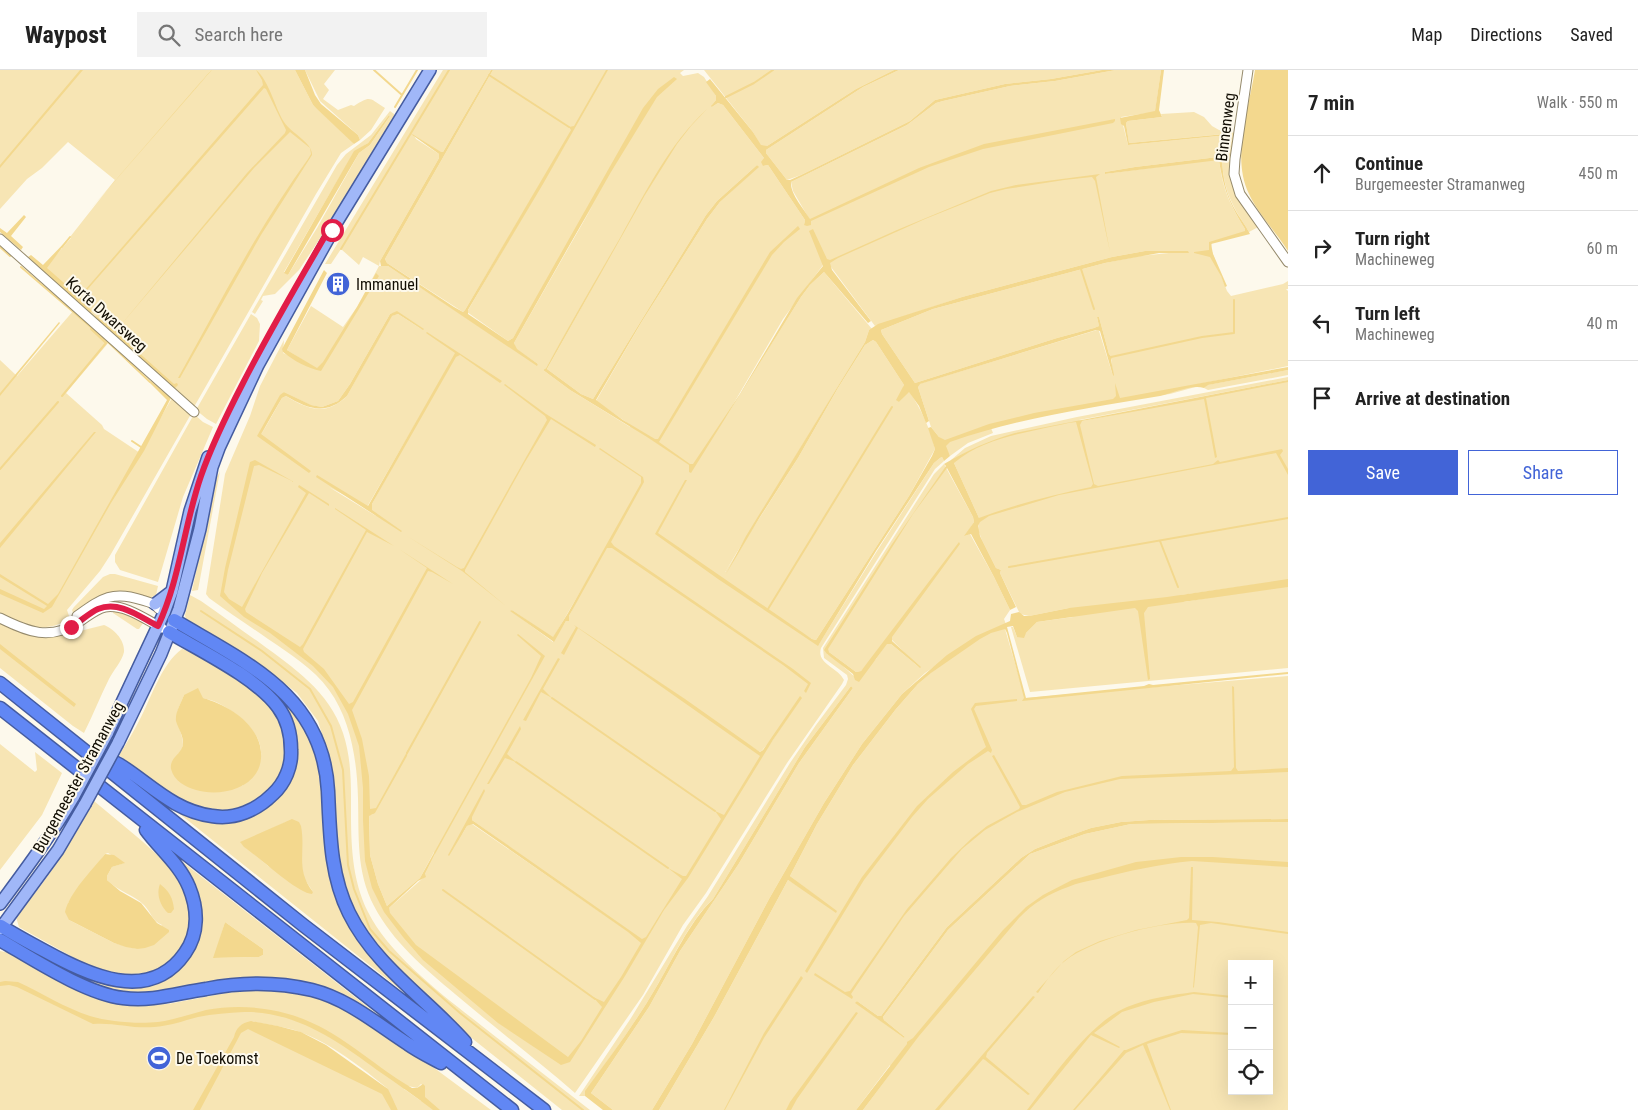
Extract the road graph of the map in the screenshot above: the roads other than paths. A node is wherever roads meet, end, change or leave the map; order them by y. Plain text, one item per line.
1 (430, 70) edge
2 (1248, 70) edge
3 (332, 230) junction
4 (0, 239) edge
5 (1288, 262) edge
6 (194, 412) dead end
7 (172, 591) junction
8 (155, 604) junction
9 (0, 618) edge
10 (167, 623) junction
11 (38, 632) junction
12 (0, 683) edge
13 (0, 708) edge
14 (69, 738) junction
15 (137, 817) junction
16 (0, 904) edge
17 (0, 927) edge
18 (0, 940) edge
19 (485, 1065) junction
20 (476, 1082) junction
21 (512, 1110) edge
22 (544, 1110) edge

1 - 3 main road, Burgemeester Stramanweg
2 - 5 street, Binnenweg
3 - 7 main road, Burgemeester Stramanweg
3 - 10 main road, Burgemeester Stramanweg
4 - 6 street, Korte Dwarsweg
7 - 8 main road
7 - 10 main road, Burgemeester Stramanweg
8 - 10 street
8 - 11 street
9 - 11 street
10 - 11 street
10 - 14 highway
10 - 16 main road, Burgemeester Stramanweg, bridge
10 - 17 main road, Burgemeester Stramanweg, bridge
10 - 19 highway
12 - 14 highway
13 - 15 highway
14 - 19 highway
15 - 17 highway
15 - 20 highway
18 - 20 highway
19 - 22 highway
20 - 21 highway

